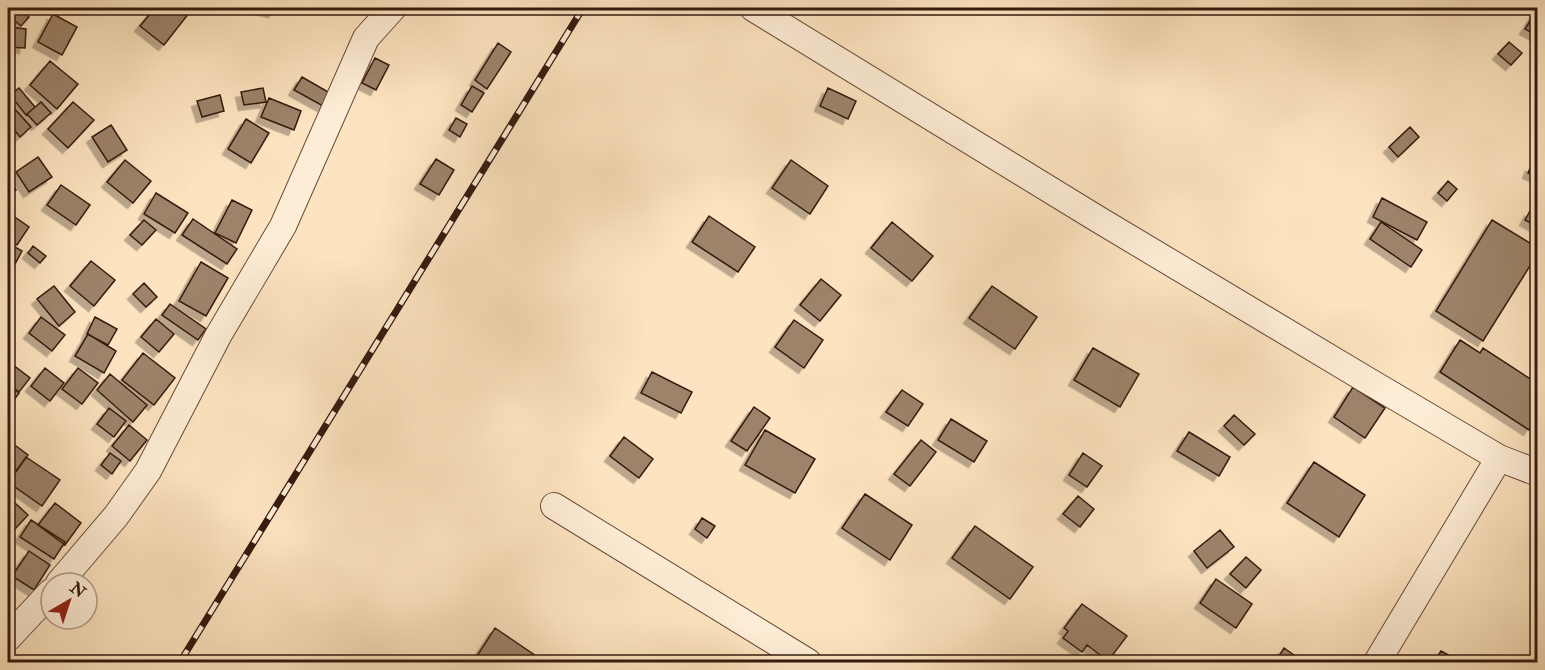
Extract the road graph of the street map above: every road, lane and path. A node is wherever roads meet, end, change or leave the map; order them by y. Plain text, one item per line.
1 (393, 8) edge
2 (753, 8) edge
3 (1499, 458) junction
4 (1538, 473) edge
5 (554, 506) dead end
6 (69, 571) edge
7 (39, 605) edge
8 (8, 639) edge
9 (808, 663) edge
10 (1377, 663) edge

1 - 6 street
2 - 3 street
3 - 4 street
3 - 10 street
5 - 9 street
7 - 8 street

